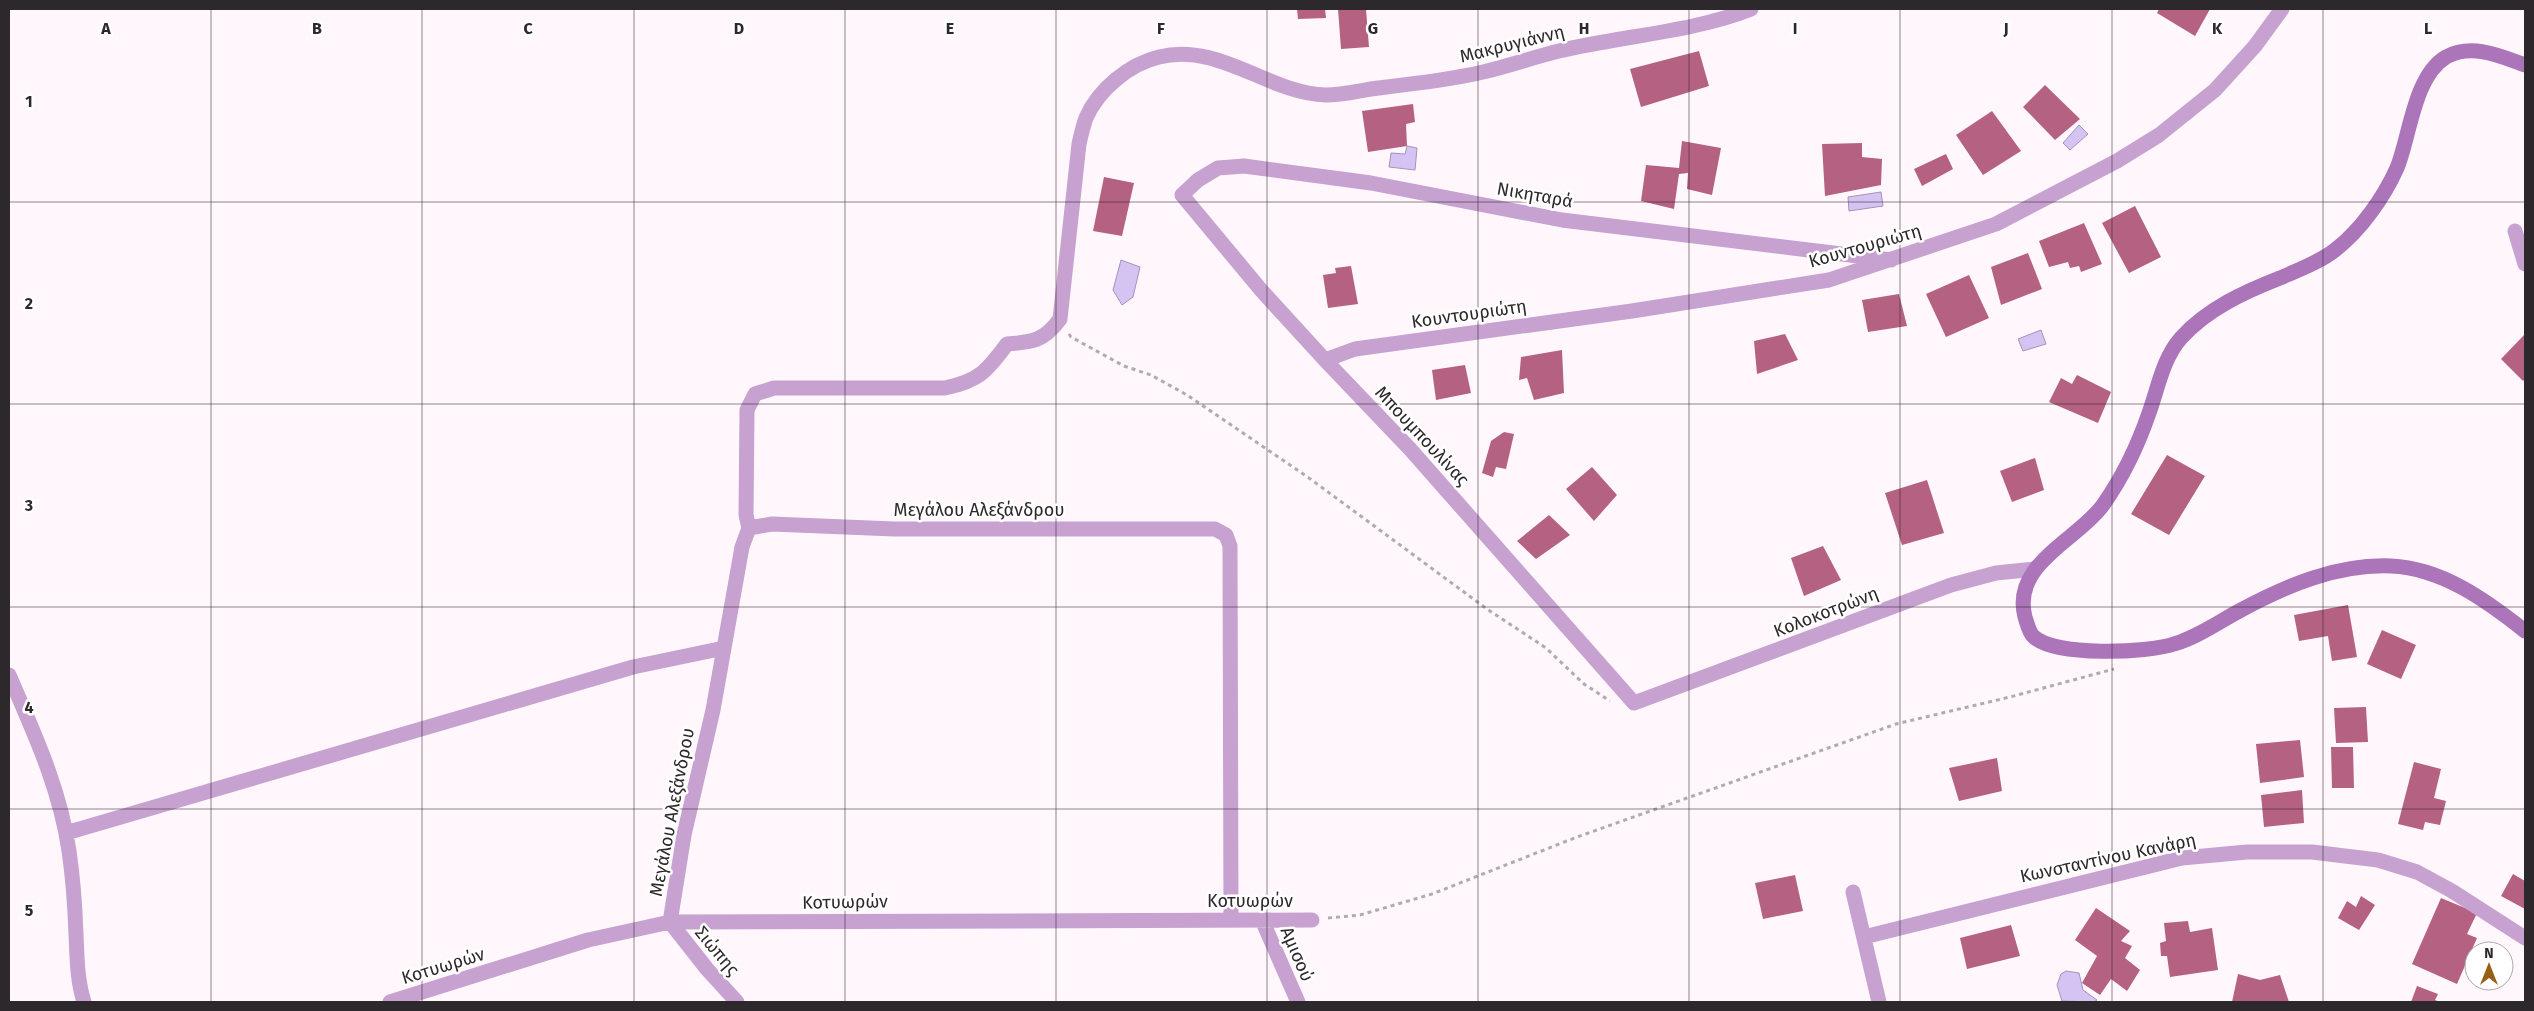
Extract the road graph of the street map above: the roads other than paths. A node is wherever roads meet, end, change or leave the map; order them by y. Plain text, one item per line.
1 (1751, 9) edge
2 (2282, 9) edge
3 (2525, 65) edge
4 (1182, 195) joint
5 (2515, 231) dead end
6 (1891, 260) junction
7 (2525, 264) edge
8 (1325, 360) junction
9 (749, 528) junction
10 (2035, 570) junction
11 (2525, 631) edge
12 (724, 648) junction
13 (9, 675) edge
14 (1634, 703) joint
15 (66, 834) junction
16 (1853, 892) dead end
17 (1231, 919) junction
18 (1262, 920) junction
19 (1312, 920) road end
20 (670, 922) junction
21 (1864, 937) junction
22 (2525, 938) edge
23 (84, 1002) edge
24 (390, 1002) edge
25 (737, 1002) edge
26 (1298, 1002) edge
27 (1879, 1002) edge

1 - 9 street, Μακρυγιάννη
2 - 6 street, Κουντουριώτη
3 - 10 street
4 - 6 street, Νικηταρά
4 - 8 street, Μπουμπουλίνας
5 - 7 street
6 - 8 street, Κουντουριώτη
8 - 14 street, Μπουμπουλίνας
9 - 12 street, Μεγάλου Αλεξάνδρου
9 - 17 street, Μεγάλου Αλεξάνδρου
10 - 11 street
10 - 14 street, Κολοκοτρώνη
12 - 15 street
12 - 20 street, Μεγάλου Αλεξάνδρου
13 - 15 street
15 - 23 street
16 - 21 street
17 - 18 street, Κοτυωρών
17 - 20 street, Κοτυωρών
18 - 19 street, Κοτυωρών
18 - 26 street, Αμισού
20 - 24 street, Κοτυωρών
20 - 25 street, Σιώπης
21 - 22 street, Κωνσταντίνου Κανάρη
21 - 27 street

